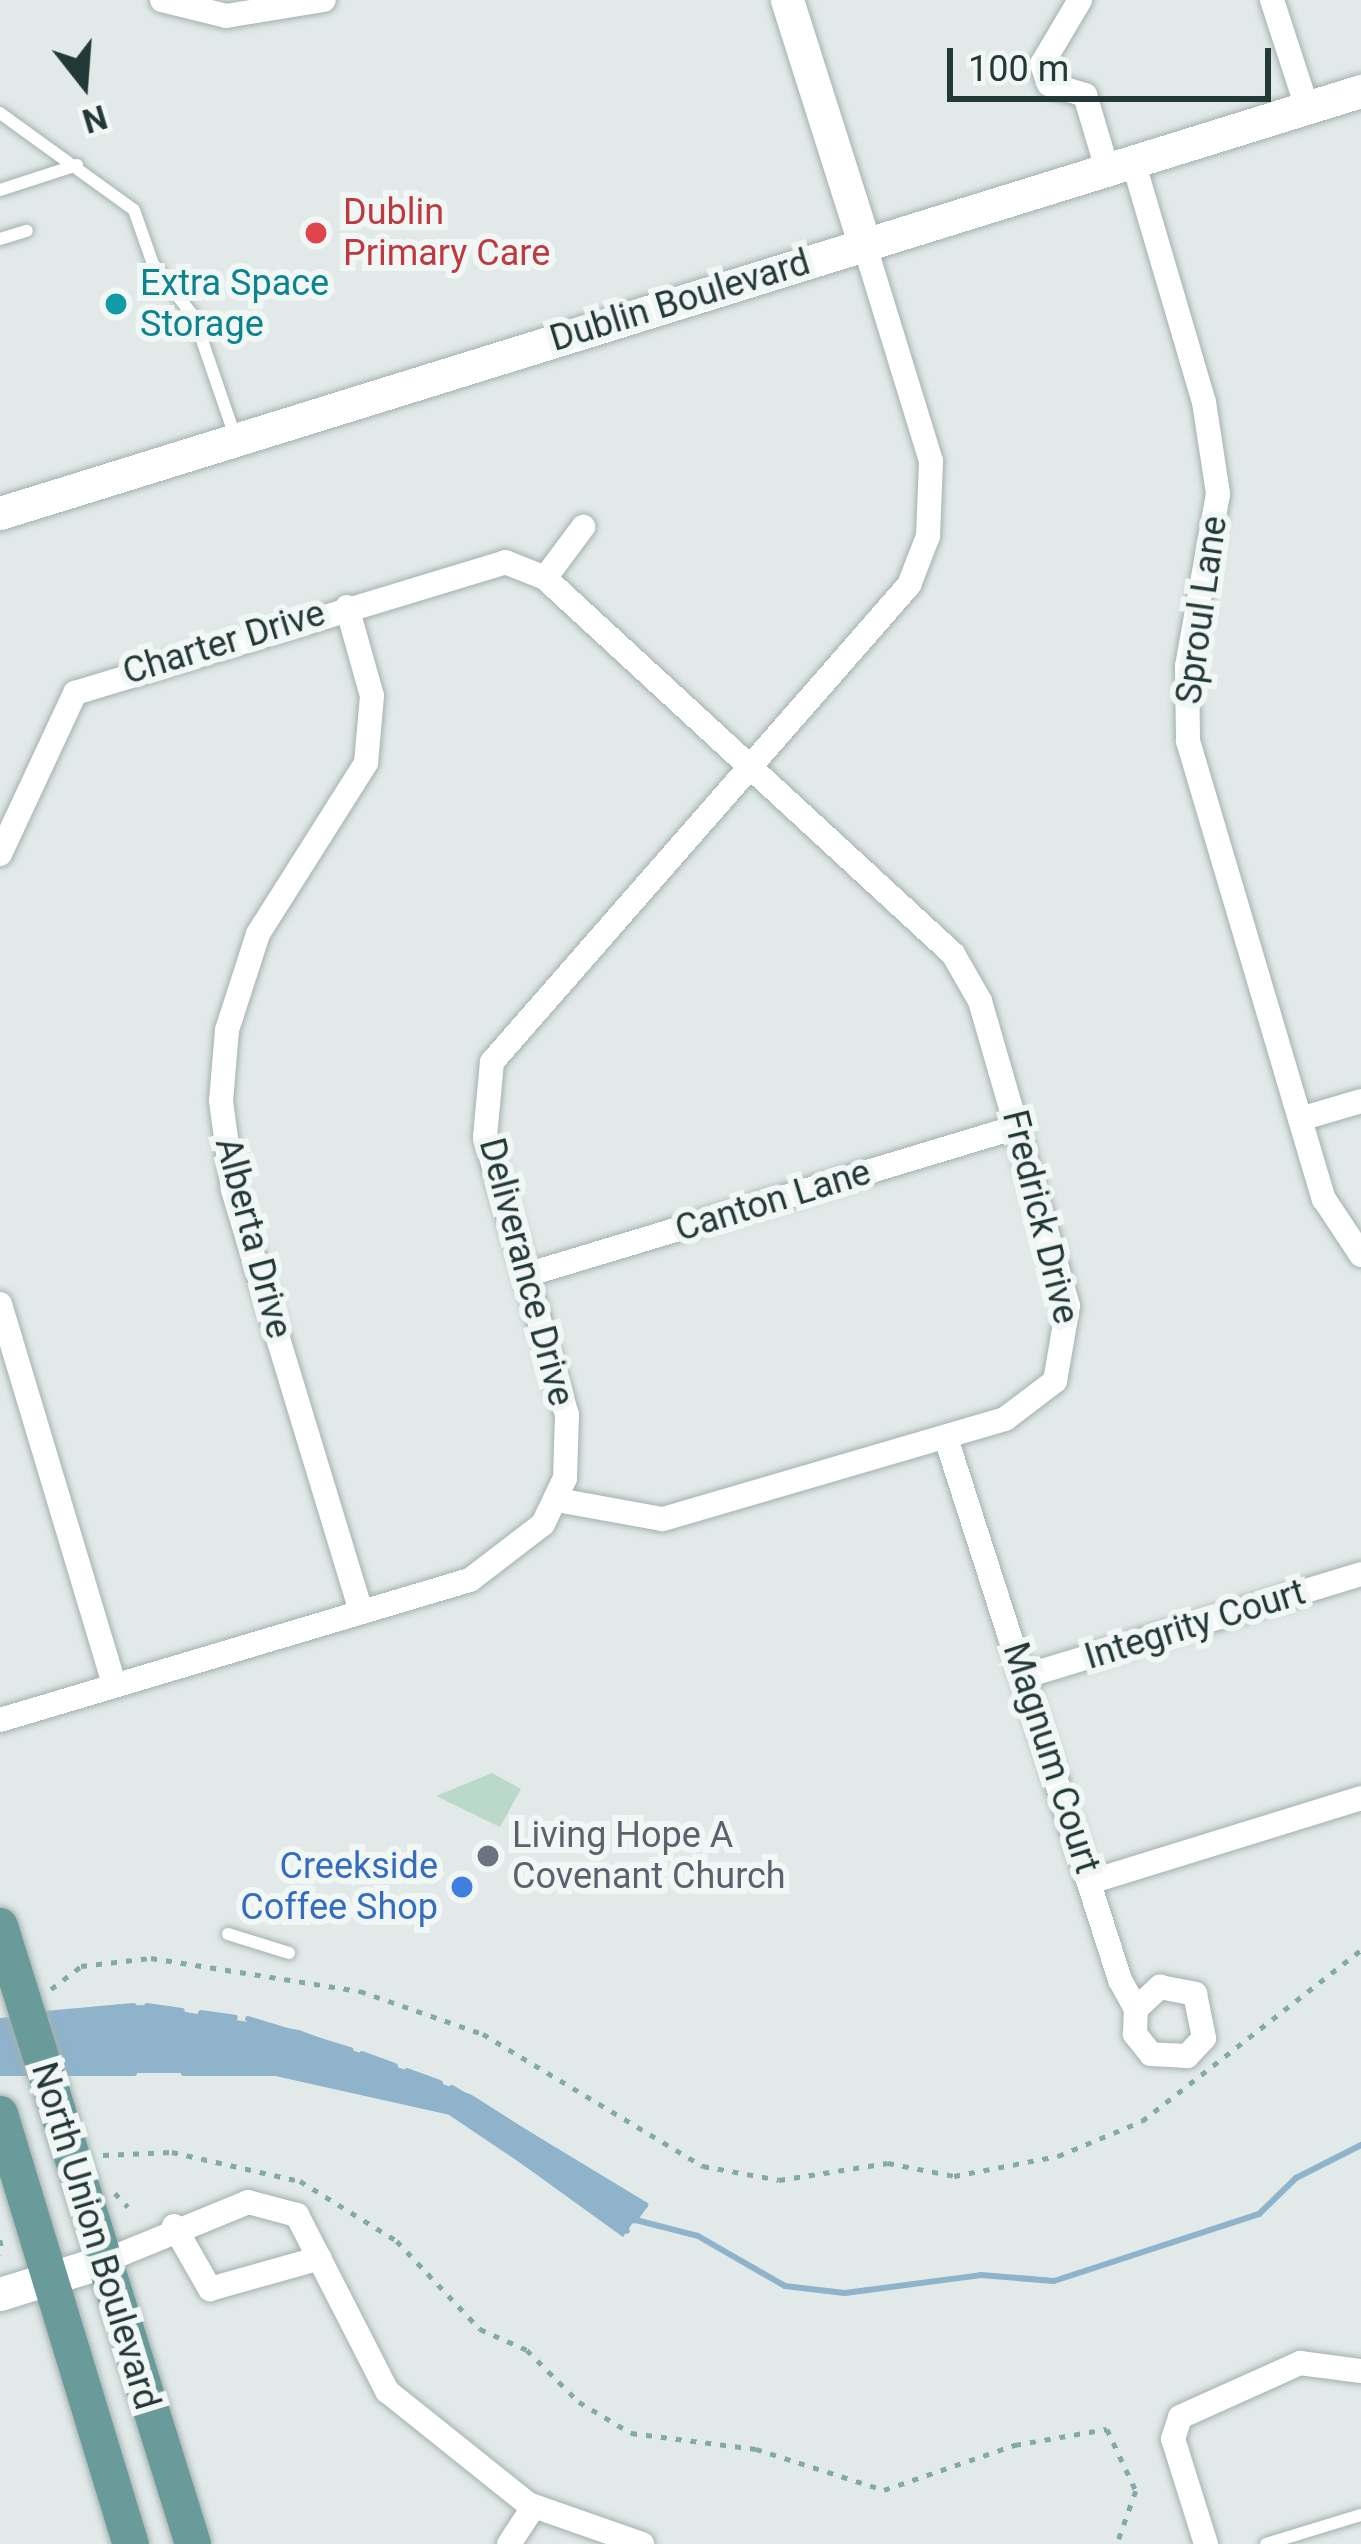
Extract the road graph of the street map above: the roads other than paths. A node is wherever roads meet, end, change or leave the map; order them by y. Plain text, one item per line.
1 (162, 0) edge
2 (323, 0) edge
3 (787, 0) edge
4 (1080, 0) edge
5 (1272, 0) edge
6 (1361, 91) edge
7 (1307, 108) junction
8 (0, 112) edge
9 (77, 165) junction
10 (1120, 165) junction
11 (0, 190) edge
12 (27, 231) dead end
13 (0, 239) edge
14 (864, 243) junction
15 (236, 440) junction
16 (0, 513) edge
17 (583, 527) dead end
18 (545, 578) junction
19 (347, 607) junction
20 (750, 767) junction
21 (0, 854) edge
22 (1361, 1101) edge
23 (1300, 1119) junction
24 (1020, 1126) junction
25 (1361, 1256) edge
26 (526, 1275) junction
27 (0, 1304) edge
28 (946, 1438) junction
29 (557, 1500) junction
30 (1361, 1574) edge
31 (361, 1612) junction
32 (1029, 1675) junction
33 (114, 1685) junction
34 (0, 1720) edge
35 (1361, 1798) edge
36 (1090, 1882) junction
37 (0, 1926) edge
38 (228, 1934) dead end
39 (290, 1953) dead end
40 (1136, 2009) dead end
41 (0, 2114) edge
42 (174, 2226) junction
43 (320, 2258) junction
44 (102, 2262) junction
45 (49, 2279) junction
46 (0, 2294) edge
47 (1361, 2371) edge
48 (533, 2506) junction
49 (1361, 2515) edge
50 (131, 2544) edge
51 (193, 2544) edge
52 (509, 2544) edge
53 (642, 2544) edge
54 (1206, 2544) edge
55 (1266, 2544) edge

1 - 2 street
3 - 14 main road
4 - 10 street, Sproul Lane
5 - 7 street
6 - 7 main road, Dublin Boulevard
7 - 10 main road, Dublin Boulevard
8 - 9 lane
9 - 11 lane
9 - 15 lane
10 - 14 main road, Dublin Boulevard
10 - 23 street, Sproul Lane
12 - 13 lane
14 - 15 main road, Dublin Boulevard
14 - 20 street, Deliverance Drive
15 - 16 main road, Dublin Boulevard
17 - 18 street
18 - 19 street, Charter Drive
18 - 20 street, Charter Drive
19 - 21 street, Charter Drive
19 - 31 street, Alberta Drive
20 - 24 street, Fredrick Drive
20 - 26 street, Deliverance Drive
22 - 23 street
23 - 25 street, Sproul Lane
24 - 26 street, Canton Lane
24 - 28 street, Fredrick Drive
26 - 29 street, Deliverance Drive
27 - 33 street
28 - 29 street, Fredrick Drive
28 - 32 street, Magnum Court
29 - 31 street
30 - 32 street, Integrity Court
31 - 33 street
32 - 36 street, Magnum Court
33 - 34 street
35 - 36 street
36 - 40 street, Magnum Court
37 - 44 main road, North Union Boulevard
38 - 39 lane
41 - 45 main road, North Union Boulevard
42 - 43 street
42 - 43 street
42 - 44 street
43 - 48 street
44 - 45 main road
44 - 51 main road, North Union Boulevard
45 - 46 main road
45 - 50 main road, North Union Boulevard
47 - 54 street
48 - 52 street
48 - 53 street
49 - 55 lane

